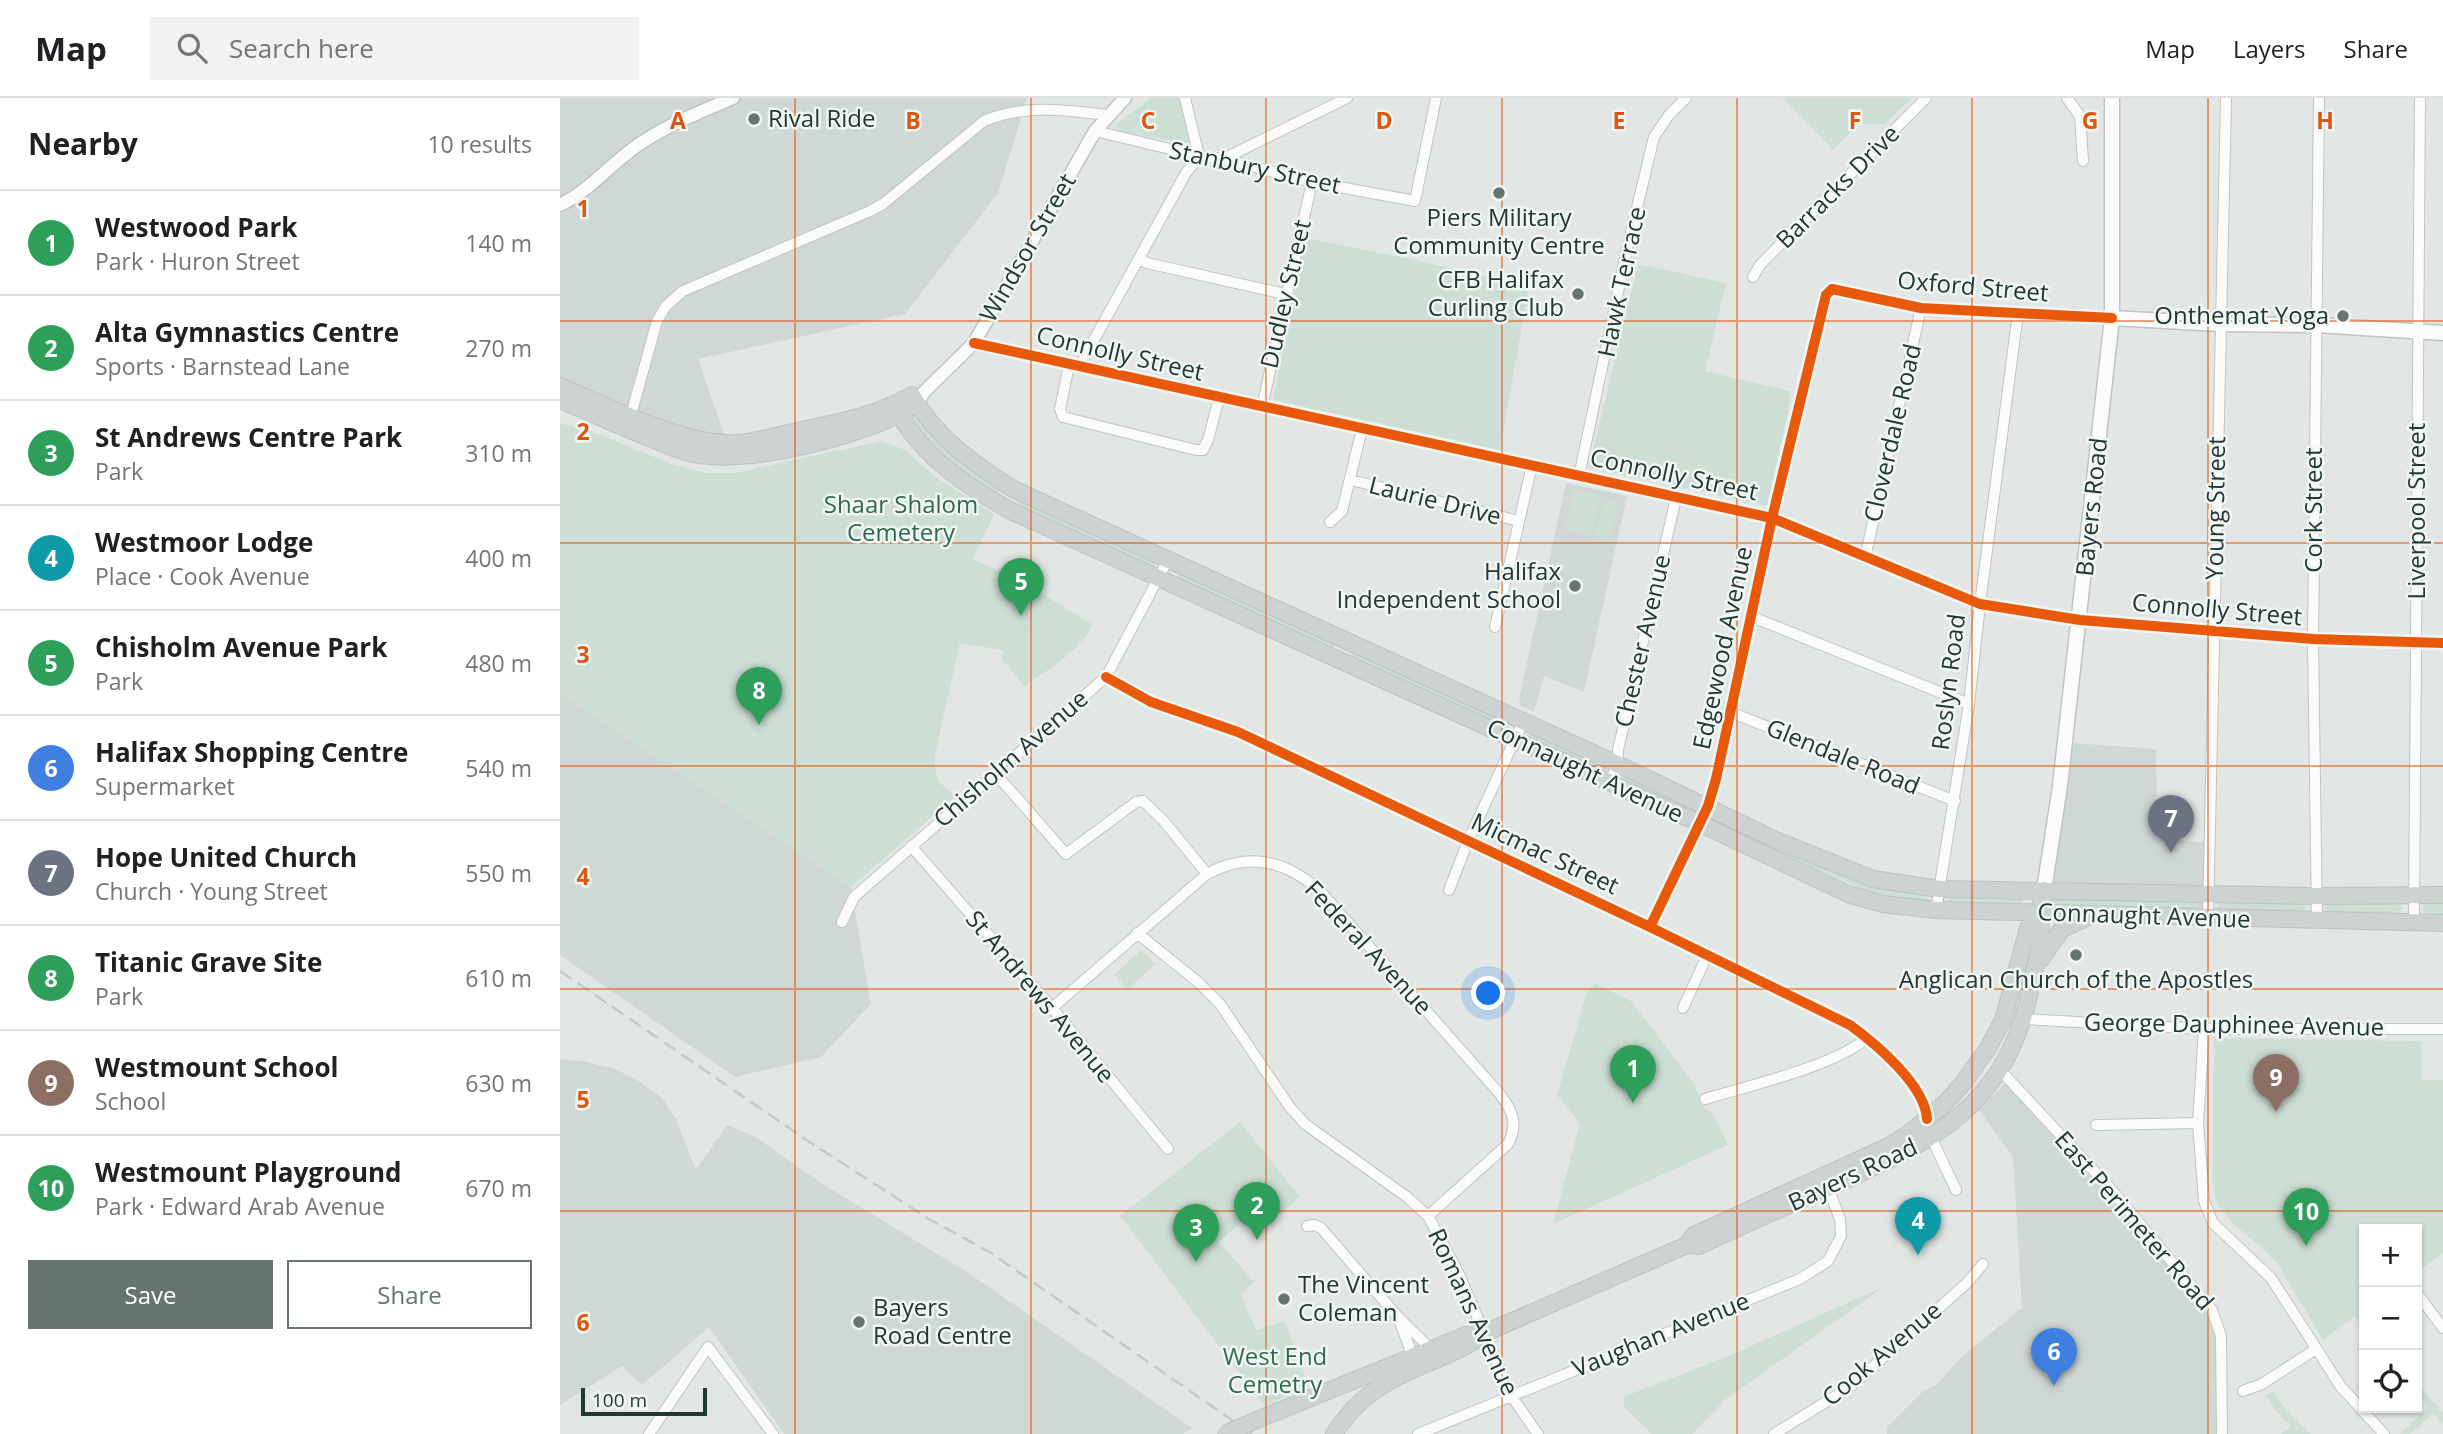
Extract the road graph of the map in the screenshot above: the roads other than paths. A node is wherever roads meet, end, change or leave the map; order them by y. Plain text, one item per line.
1 (733, 98) edge
2 (1125, 98) edge
3 (1185, 98) edge
4 (1347, 98) edge
5 (1436, 98) edge
6 (1686, 98) edge
7 (1926, 98) edge
8 (2067, 98) edge
9 (2112, 98) edge
10 (2226, 98) edge
11 (2319, 98) edge
12 (2420, 98) edge
13 (1108, 115) junction
14 (1095, 131) junction
15 (1199, 156) junction
16 (1223, 159) junction
17 (2083, 161) dead end
18 (1312, 182) junction
19 (580, 192) junction
20 (560, 196) edge
21 (560, 205) edge
22 (1139, 259) junction
23 (1753, 277) dead end
24 (1832, 289) joint
25 (1285, 294) junction
26 (1922, 308) junction
27 (2018, 313) junction
28 (2112, 318) junction
29 (2220, 324) junction
30 (2316, 325) junction
31 (2418, 332) junction
32 (2443, 333) edge
33 (974, 343) junction
34 (1074, 366) junction
35 (560, 386) edge
36 (917, 397) junction
37 (1219, 398) junction
38 (560, 400) edge
39 (1262, 407) junction
40 (897, 410) junction
41 (560, 412) edge
42 (625, 423) junction
43 (868, 427) junction
44 (1362, 429) junction
45 (923, 448) junction
46 (1532, 465) junction
47 (1579, 476) junction
48 (1351, 480) junction
49 (1676, 498) junction
50 (1772, 519) junction
51 (1519, 521) junction
52 (1330, 522) dead end
53 (1865, 558) junction
54 (1168, 560) junction
55 (1158, 579) junction
56 (1980, 604) junction
57 (1750, 616) junction
58 (2080, 620) junction
59 (1495, 626) dead end
60 (2213, 630) junction
61 (2314, 639) junction
62 (1348, 640) junction
63 (2417, 643) junction
64 (2443, 643) edge
65 (1339, 660) junction
66 (1106, 677) junction
67 (1969, 704) junction
68 (1730, 712) junction
69 (1524, 722) junction
70 (1516, 740) junction
71 (1617, 764) junction
72 (995, 773) junction
73 (1610, 783) junction
74 (1955, 801) junction
75 (1708, 806) junction
76 (1699, 823) junction
77 (1468, 841) junction
78 (911, 846) junction
79 (1207, 874) junction
80 (1940, 889) junction
81 (1449, 890) dead end
82 (2044, 890) junction
83 (2207, 894) junction
84 (2416, 894) junction
85 (2443, 895) edge
86 (2318, 896) junction
87 (1936, 910) junction
88 (2039, 912) junction
89 (2097, 914) junction
90 (2207, 918) junction
91 (842, 922) dead end
92 (2317, 922) junction
93 (2443, 923) edge
94 (2414, 924) junction
95 (1650, 927) junction
96 (1137, 933) junction
97 (1707, 956) junction
98 (2034, 974) junction
99 (1052, 1008) junction
100 (1683, 1008) dead end
101 (2025, 1019) junction
102 (2204, 1028) junction
103 (2443, 1029) edge
104 (1867, 1038) junction
105 (1990, 1044) junction
106 (2000, 1070) junction
107 (1978, 1098) junction
108 (1705, 1099) dead end
109 (1942, 1106) junction
110 (1927, 1118) junction
111 (2198, 1123) junction
112 (2096, 1125) dead end
113 (1931, 1137) junction
114 (1168, 1149) dead end
115 (1828, 1188) junction
116 (1956, 1190) dead end
117 (1428, 1216) junction
118 (1307, 1226) dead end
119 (1687, 1245) junction
120 (1983, 1264) dead end
121 (2422, 1301) edge
122 (1398, 1317) junction
123 (2443, 1328) edge
124 (1485, 1333) junction
125 (1431, 1349) junction
126 (2316, 1349) junction
127 (1413, 1357) junction
128 (2243, 1391) dead end
129 (1512, 1397) junction
130 (649, 1434) edge
131 (773, 1434) edge
132 (1225, 1434) edge
133 (1335, 1434) edge
134 (1418, 1434) edge
135 (1538, 1434) edge
136 (1774, 1434) edge
137 (2222, 1434) edge
138 (2384, 1434) edge

1 - 19 street
2 - 13 street, Windsor Street
3 - 15 street
4 - 16 street
5 - 18 street, Stanbury Street
6 - 47 street, Hawk Terrace
7 - 23 street, Barracks Drive
8 - 17 street
9 - 28 main road, Bayers Road
10 - 29 street, Young Street
11 - 30 street, Cork Street
12 - 31 street, Liverpool Street
13 - 14 street, Windsor Street
13 - 42 street
14 - 15 street, Stanbury Street
14 - 33 street, Windsor Street
15 - 16 street, Stanbury Street
15 - 22 street
16 - 18 street, Stanbury Street
18 - 25 street, Dudley Street
19 - 20 street
19 - 21 street
22 - 25 street
22 - 34 street
24 - 26 street, Oxford Street
24 - 50 street, Edgewood Avenue
25 - 39 street, Dudley Street
26 - 27 street, Oxford Street
26 - 53 street, Cloverdale Road
27 - 28 street, Oxford Street
27 - 56 street, Roslyn Road
28 - 29 main road, Oxford Street
28 - 58 main road, Bayers Road
29 - 30 main road, Oxford Street
29 - 60 street, Young Street
30 - 31 main road, Oxford Street
30 - 61 street, Cork Street
31 - 32 main road, Oxford Street
31 - 63 street, Liverpool Street
33 - 34 street, Connolly Street
33 - 36 street, Windsor Street
34 - 37 street, Connolly Street
34 - 37 street
35 - 42 main road, Windsor Street
36 - 40 main road, Windsor Street
36 - 54 main road, Connaught Avenue
37 - 39 street, Connolly Street
38 - 42 main road, Windsor Street
39 - 44 street, Connolly Street
40 - 42 main road, Windsor Street
40 - 43 main road, Windsor Street
40 - 45 main road, Connaught Avenue
41 - 42 main road
42 - 43 main road, Windsor Street
43 - 45 main road
44 - 46 street, Connolly Street
44 - 48 street
45 - 55 main road, Connaught Avenue
46 - 47 street, Connolly Street
46 - 51 street
47 - 49 street, Connolly Street
48 - 51 street, Laurie Drive
48 - 52 street
49 - 50 street, Connolly Street
49 - 71 street, Chester Avenue
50 - 53 street, Connolly Street
50 - 57 street, Edgewood Avenue
51 - 59 street
53 - 56 street, Connolly Street
54 - 55 street
54 - 62 main road, Connaught Avenue
55 - 65 main road, Connaught Avenue
55 - 66 street, Chisholm Avenue
56 - 58 street, Connolly Street
56 - 67 street, Roslyn Road
57 - 67 street
57 - 68 street, Edgewood Avenue
58 - 60 street, Connolly Street
58 - 82 main road, Bayers Road
60 - 61 street, Connolly Street
60 - 83 street, Young Street
61 - 63 street, Connolly Street
61 - 86 street, Cork Street
62 - 65 main road
62 - 69 main road, Connaught Avenue
63 - 64 street, Connolly Street
63 - 84 street, Liverpool Street
65 - 70 main road, Connaught Avenue
66 - 72 street, Chisholm Avenue
66 - 77 street, Micmac Street
67 - 74 street, Roslyn Road
68 - 74 street, Glendale Road
68 - 75 street, Edgewood Avenue
69 - 70 street
69 - 71 main road, Connaught Avenue
70 - 73 main road, Connaught Avenue
70 - 77 street
71 - 73 street, Chester Avenue
71 - 75 main road, Connaught Avenue
72 - 78 street, Chisholm Avenue
72 - 79 street
73 - 76 main road, Connaught Avenue
74 - 80 street, Roslyn Road
75 - 76 street, Edgewood Avenue
75 - 80 main road, Connaught Avenue
76 - 87 main road, Connaught Avenue
76 - 95 street, Edgewood Avenue
77 - 81 street
77 - 95 street, Micmac Street
78 - 91 street, Chisholm Avenue
78 - 99 street, St Andrews Avenue
79 - 96 street, Federal Avenue
79 - 117 street, Federal Avenue
80 - 82 main road, Connaught Avenue
80 - 87 street, Roslyn Road
82 - 83 main road, Connaught Avenue
82 - 88 main road, Bayers Road
83 - 86 main road, Connaught Avenue
83 - 90 street, Young Street
84 - 85 main road, Connaught Avenue
84 - 86 main road, Connaught Avenue
84 - 94 street, Liverpool Street
86 - 92 street, Cork Street
87 - 88 main road, Connaught Avenue
88 - 89 main road, Connaught Avenue
88 - 98 main road, Bayers Road
88 - 105 main road, Bayers Road
89 - 90 main road, Connaught Avenue
89 - 98 main road
90 - 92 main road, Connaught Avenue
92 - 94 main road, Connaught Avenue
93 - 94 main road, Connaught Avenue
95 - 97 street, Micmac Street
96 - 99 street, Federal Avenue
96 - 117 street, Romans Avenue
97 - 100 street
97 - 104 street, Micmac Street
98 - 101 main road, Bayers Road
99 - 114 street, St Andrews Avenue
101 - 102 street, George Dauphinee Avenue
101 - 106 main road, Bayers Road
102 - 103 street, George Dauphinee Avenue
102 - 111 street
104 - 108 street
104 - 110 street, Micmac Street
105 - 106 main road
105 - 109 main road, Bayers Road
106 - 107 main road, Bayers Road
106 - 137 street, East Perimeter Road
107 - 109 main road
107 - 113 main road, Bayers Road
109 - 110 main road, Bayers Road
110 - 119 main road, Bayers Road
111 - 112 street
111 - 126 street
113 - 115 main road, Bayers Road
113 - 116 street
115 - 119 main road, Bayers Road
115 - 129 street, Vaughan Avenue
117 - 124 street, Romans Avenue
118 - 122 street
119 - 124 main road, Bayers Road
120 - 136 street, Cook Avenue
121 - 123 street
122 - 125 street
122 - 127 street
124 - 125 main road, Bayers Road
124 - 129 street, Romans Avenue
124 - 133 main road, Bayers Road
125 - 127 main road, Bayers Road
126 - 128 street
126 - 138 street
127 - 132 main road, Bayers Road, bridge
129 - 134 street, Vaughan Avenue
129 - 135 street, Romans Avenue
130 - 131 street

